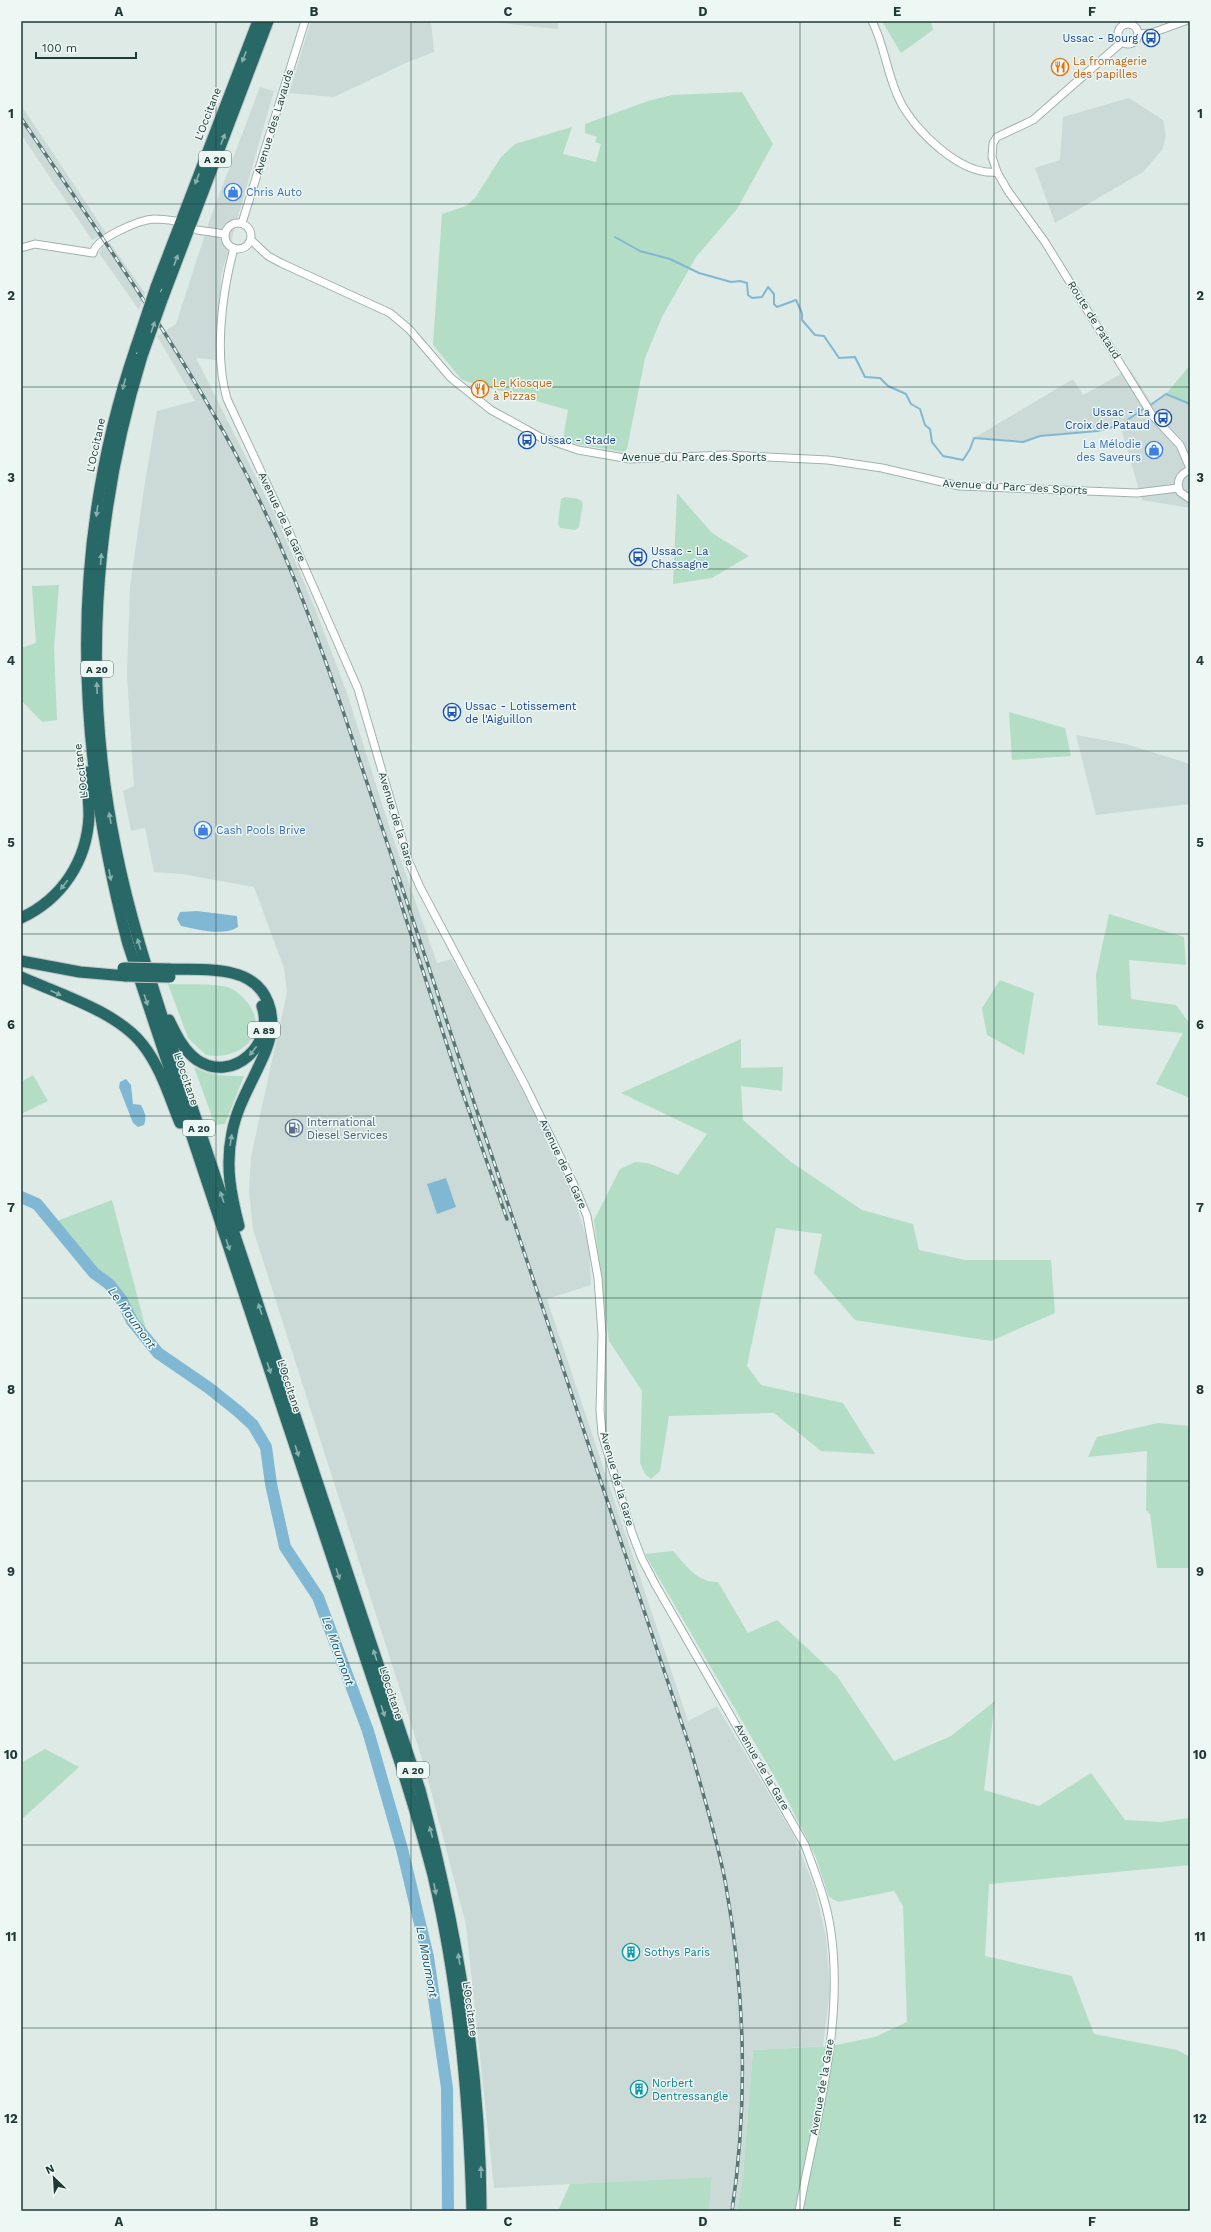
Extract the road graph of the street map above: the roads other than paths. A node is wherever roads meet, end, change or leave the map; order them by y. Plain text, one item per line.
1 (258, 21) edge
2 (268, 21) edge
3 (304, 21) edge
4 (872, 21) edge
5 (1185, 21) edge
6 (1138, 34) junction
7 (1122, 42) junction
8 (996, 172) junction
9 (176, 221) dead end
10 (242, 223) junction
11 (197, 230) dead end
12 (225, 234) junction
13 (251, 240) junction
14 (21, 248) edge
15 (234, 248) junction
16 (1190, 469) edge
17 (1178, 488) junction
18 (1190, 499) edge
19 (89, 726) junction
20 (21, 918) edge
21 (21, 954) edge
22 (21, 961) edge
23 (124, 972) junction
24 (169, 973) junction
25 (21, 977) edge
26 (151, 981) junction
27 (216, 1208) junction
28 (248, 1274) junction
29 (472, 2211) edge
30 (481, 2211) edge
31 (799, 2211) edge

1 -> 19 highway, L'Occitane / A 20, bridge
26 -> 2 highway, L'Occitane / A 20, bridge
3 - 10 street, Avenue des Lavauds
4 - 8 street
5 - 6 street
6 - 7 street
6 - 7 street
7 - 8 street
8 - 16 street, Route de Pataud
9 - 14 street
10 - 12 street
10 - 13 street
11 - 12 street
12 - 15 street
13 - 15 street
13 - 17 street, Avenue du Parc des Sports
15 - 31 street, Avenue de la Gare
16 - 17 street
17 - 18 street
19 -> 20 highway
19 -> 27 highway, L'Occitane / A 20
21 - 23 highway
22 - 23 highway
23 - 24 highway, bridge
24 -> 26 highway, A 89
28 -> 24 highway, A 89
25 -> 27 highway
28 -> 26 highway, L'Occitane / A 20
27 -> 29 highway, L'Occitane / A 20
30 -> 28 highway, L'Occitane / A 20

